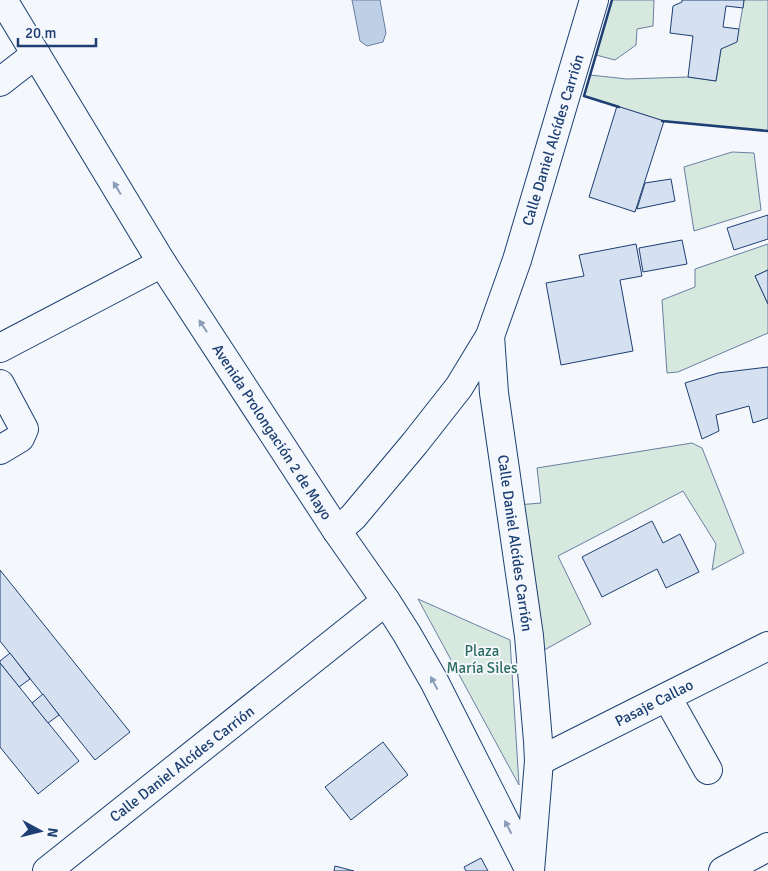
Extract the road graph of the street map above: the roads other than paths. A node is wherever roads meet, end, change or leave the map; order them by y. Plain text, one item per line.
1 (3, 0) edge
2 (594, 0) edge
3 (36, 54) junction
4 (0, 82) edge
5 (162, 263) junction
6 (490, 336) junction
7 (0, 348) edge
8 (0, 384) edge
9 (0, 450) edge
10 (336, 531) junction
11 (386, 602) junction
12 (768, 646) edge
13 (667, 697) junction
14 (539, 761) junction
15 (708, 770) dead end
16 (761, 858) edge
17 (47, 871) edge
18 (530, 871) edge
19 (722, 871) edge

1 - 3 street, Avenida Prolongación 2 de Mayo
2 - 6 street, Calle Daniel Alcídes Carrión
3 - 4 street
5 -> 3 street, Avenida Prolongación 2 de Mayo
5 - 7 street
10 -> 5 street, Avenida Prolongación 2 de Mayo
6 - 10 street, Calle Daniel Alcídes Carrión
6 - 14 street, Calle Daniel Alcídes Carrión
8 - 9 street
10 - 11 street, Avenida Prolongación 2 de Mayo
11 - 17 street, Calle Daniel Alcídes Carrión
18 -> 11 street, Avenida Prolongación 2 de Mayo
12 - 13 street, Pasaje Callao
13 - 14 street, Pasaje Callao
13 - 15 street
14 - 18 street, Calle Daniel Alcídes Carrión
16 - 19 street

